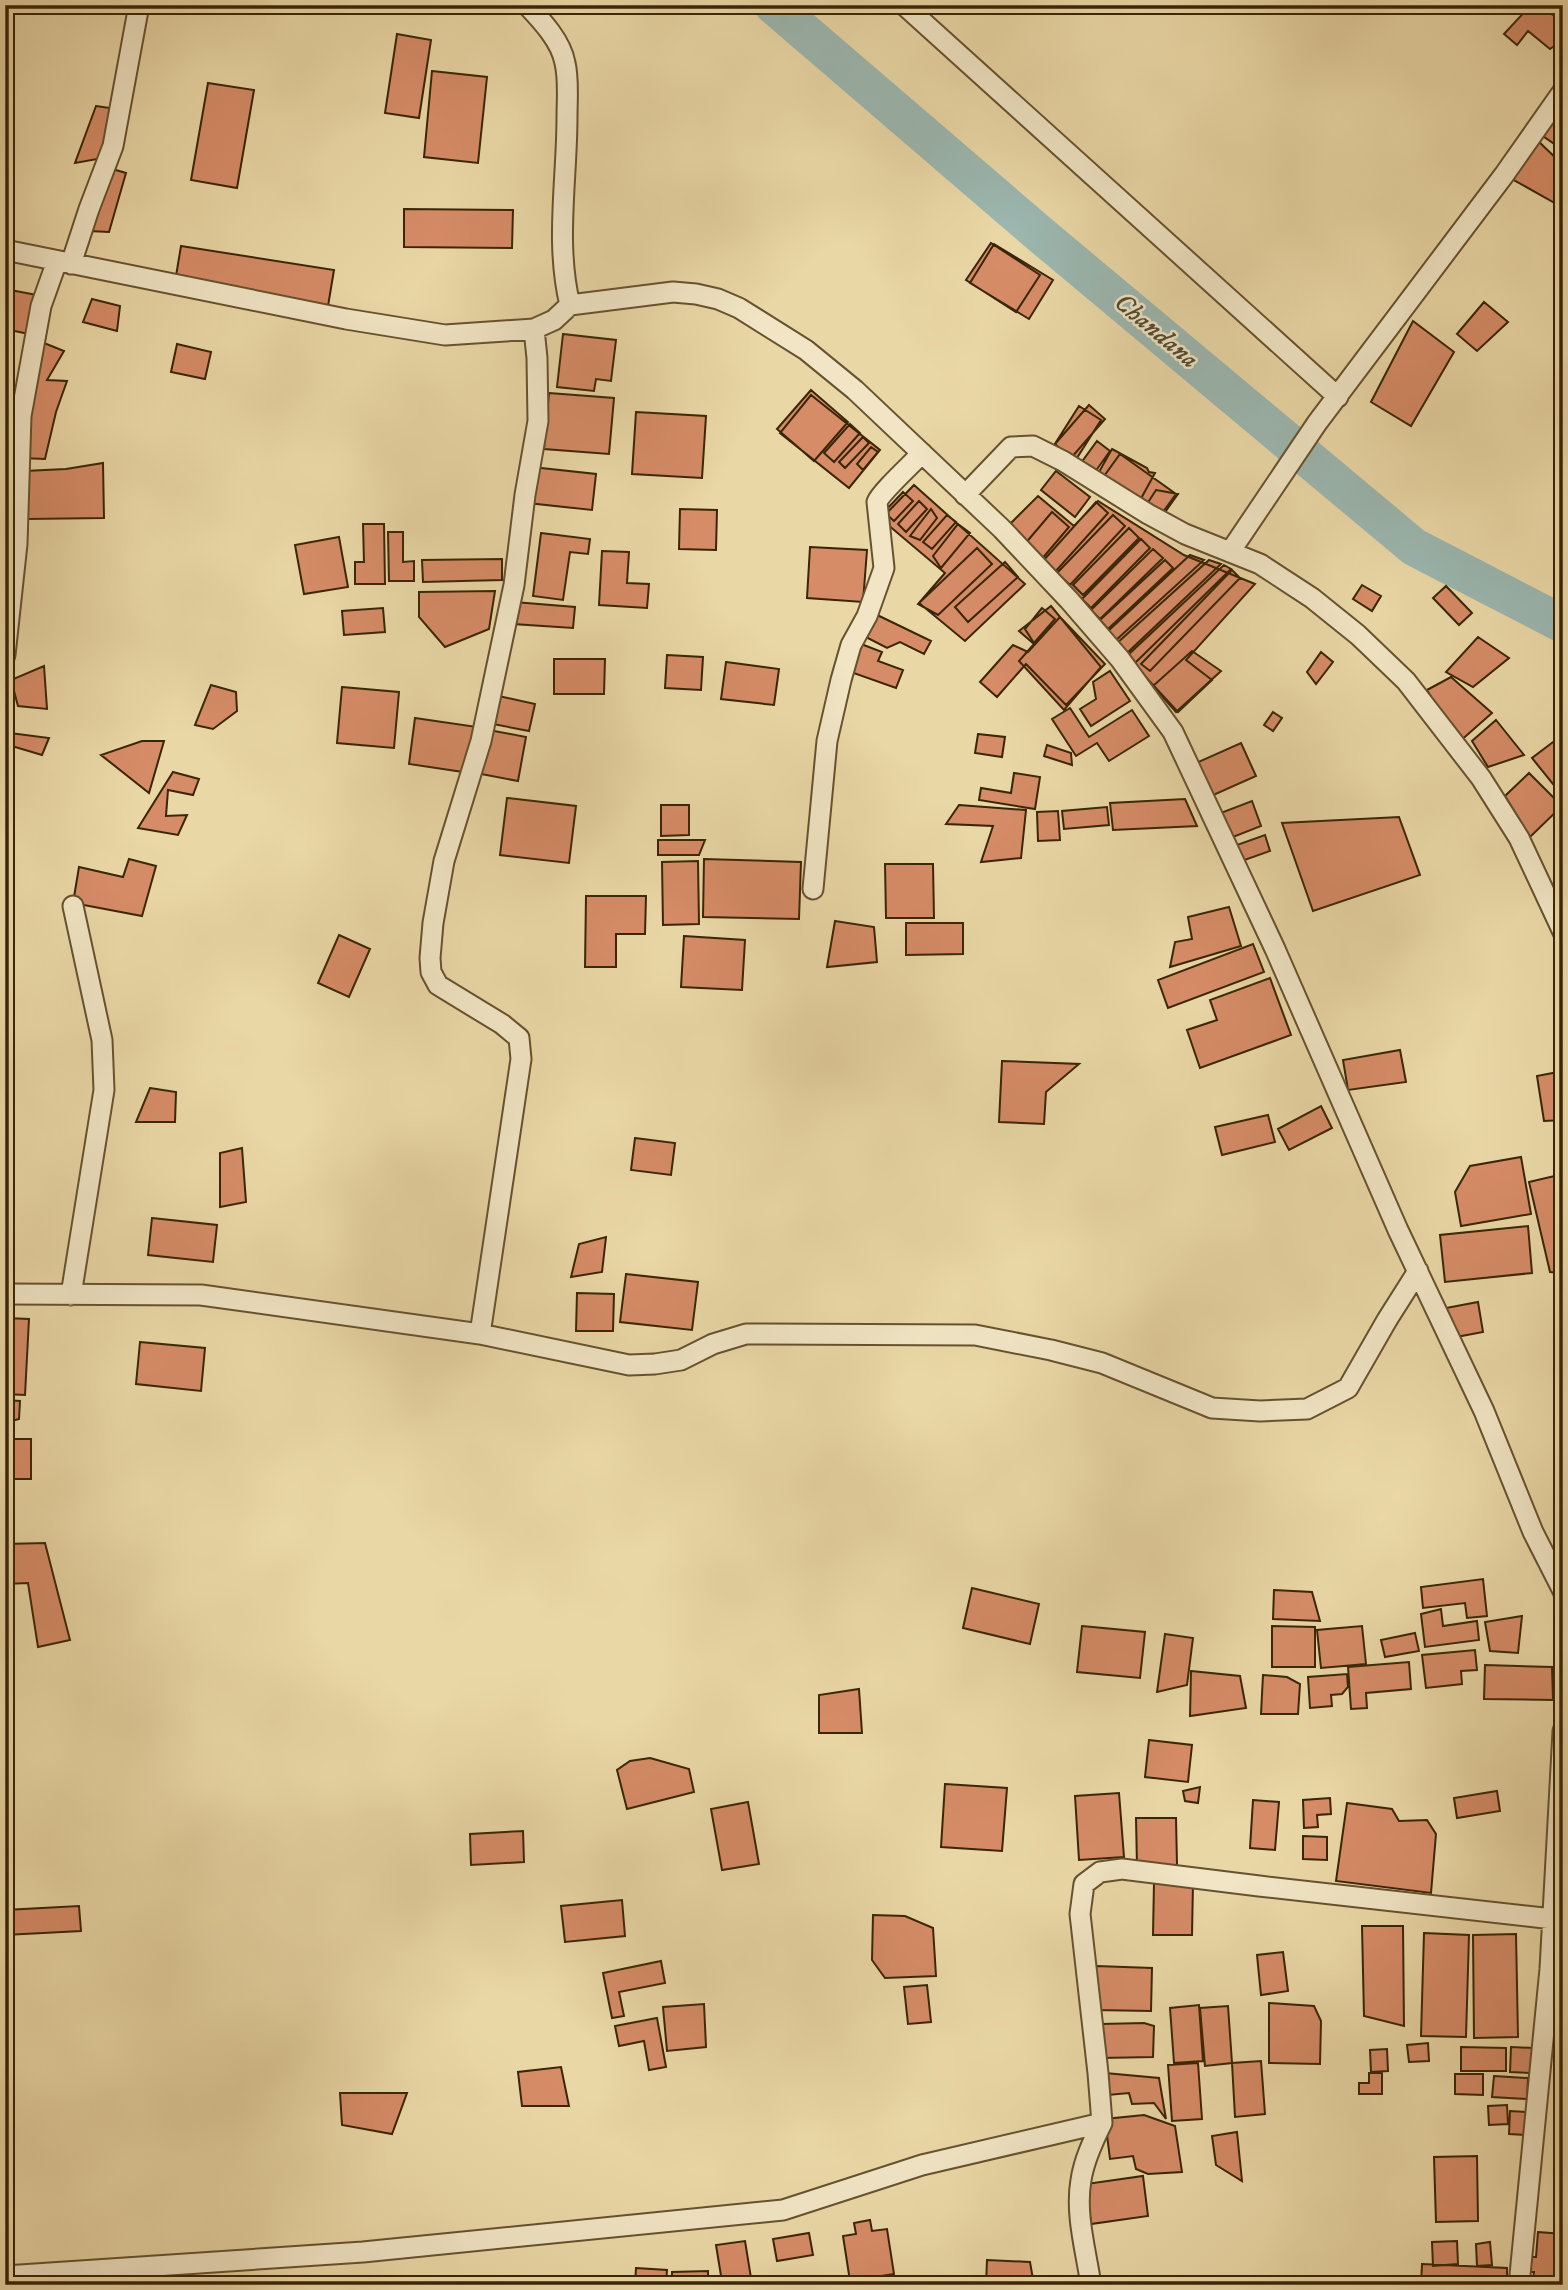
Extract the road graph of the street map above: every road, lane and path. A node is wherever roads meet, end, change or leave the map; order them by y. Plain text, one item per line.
1 (139, 5) edge
2 (527, 5) edge
3 (904, 5) edge
4 (1563, 91) edge
5 (5, 250) edge
6 (64, 262) junction
7 (570, 305) junction
8 (534, 329) junction
9 (1338, 397) junction
10 (922, 453) junction
11 (965, 495) junction
12 (1230, 552) junction
13 (5, 655) edge
14 (813, 889) dead end
15 (73, 906) dead end
16 (1563, 932) edge
17 (1418, 1271) junction
18 (5, 1294) edge
19 (71, 1295) junction
20 (480, 1334) junction
21 (1563, 1591) edge
22 (1563, 1731) edge
23 (1553, 1919) junction
24 (1101, 2123) junction
25 (5, 2276) edge
26 (1091, 2285) edge
27 (1519, 2285) edge

1 - 6 street
2 - 7 street
3 - 9 street
4 - 9 street
5 - 6 street
6 - 8 street
6 - 13 street
7 - 8 street
7 - 10 street
8 - 20 street
9 - 12 street
10 - 11 street
10 - 14 street
11 - 12 street
11 - 17 street
12 - 16 street
15 - 19 street
17 - 20 street
17 - 21 street
18 - 19 street
19 - 20 street
22 - 23 street
23 - 24 street
23 - 27 street
24 - 25 street
24 - 26 street

